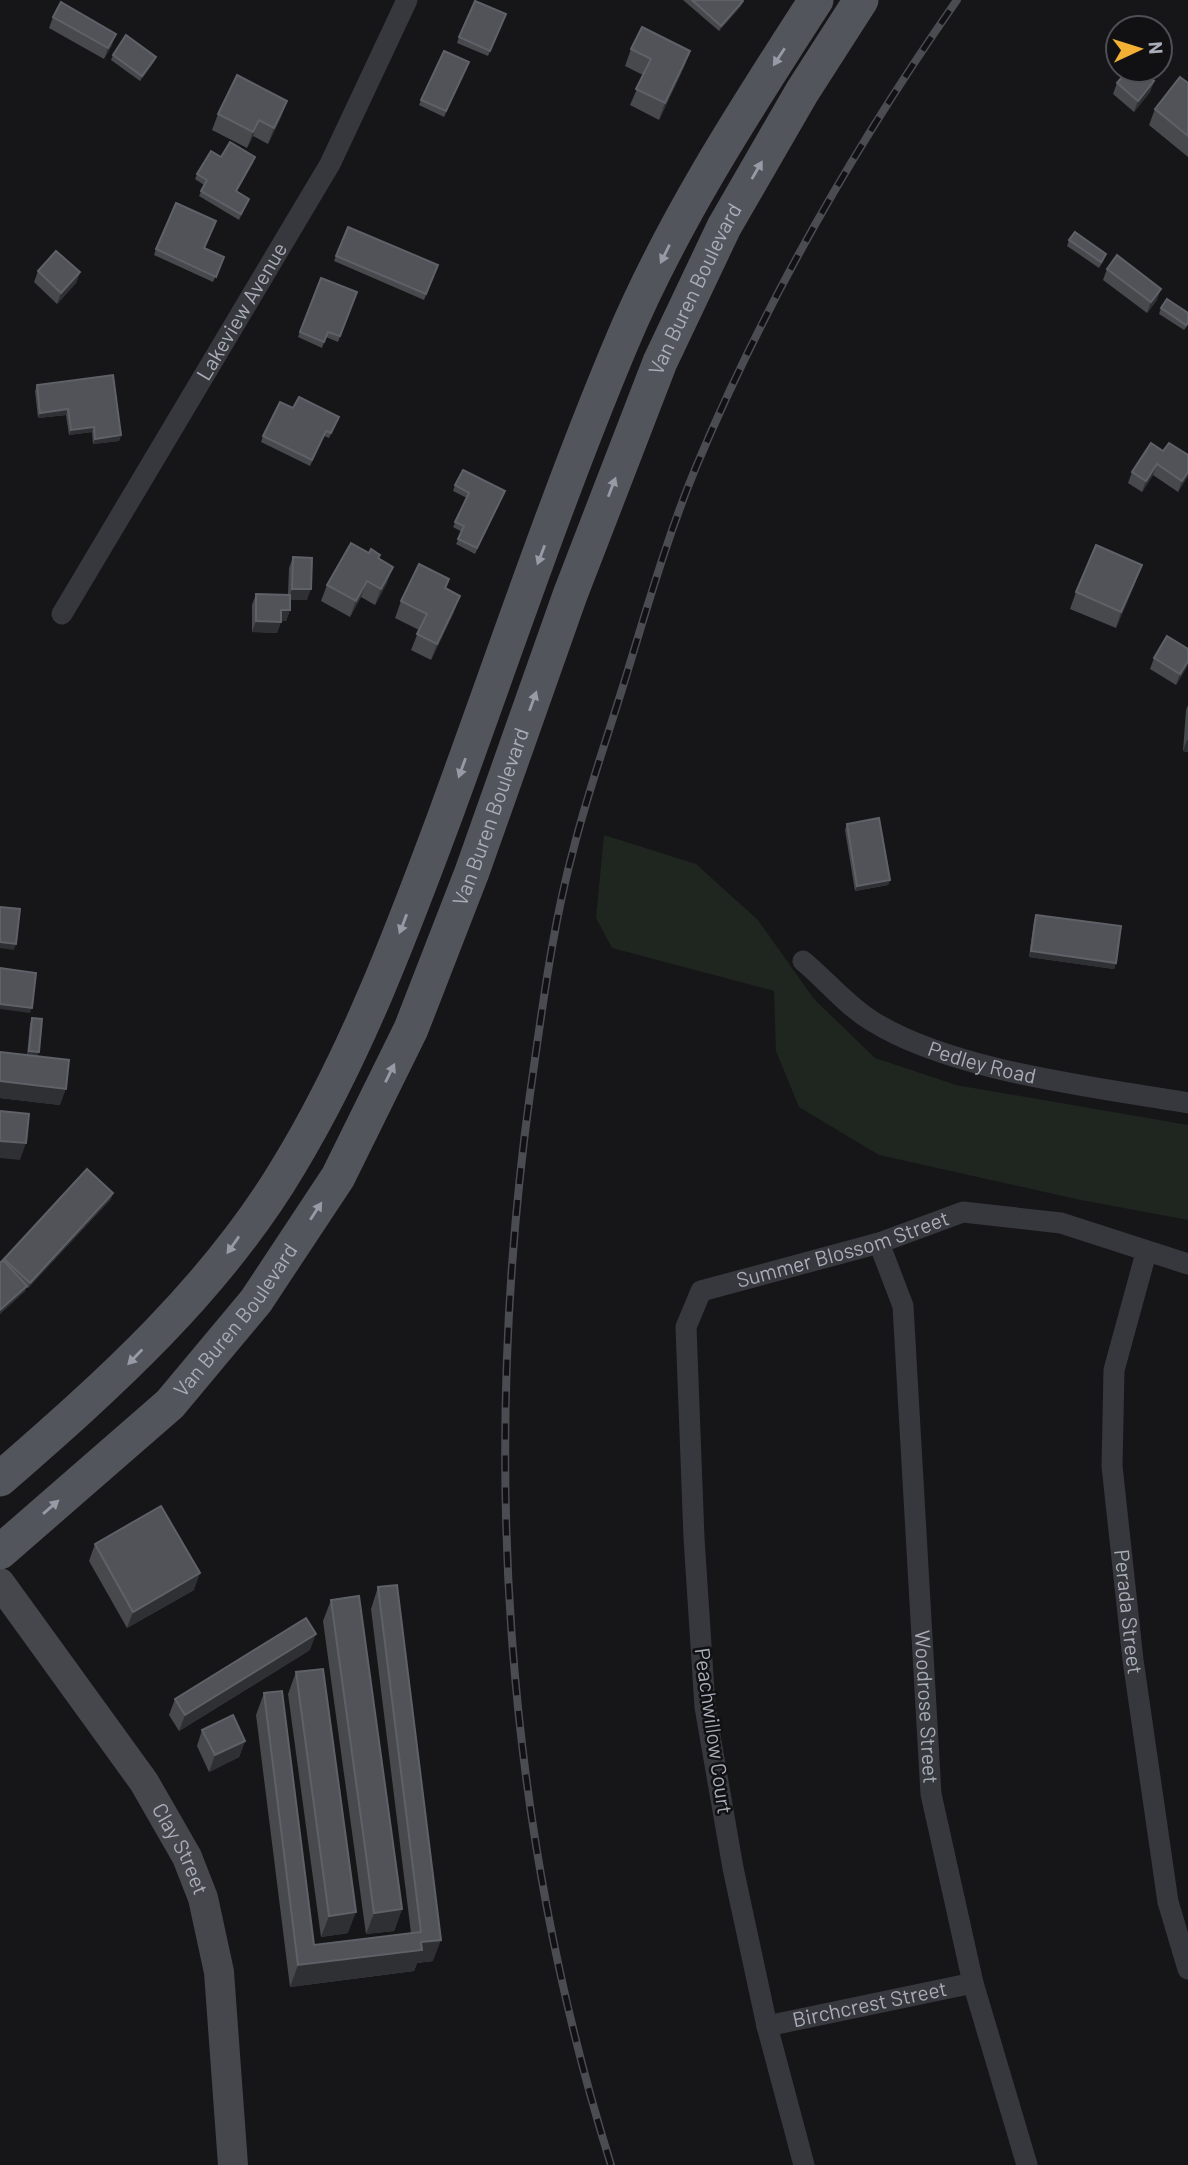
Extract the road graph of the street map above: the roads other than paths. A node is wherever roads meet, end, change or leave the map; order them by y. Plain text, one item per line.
1 (407, 0) edge
2 (816, 0) edge
3 (861, 0) edge
4 (62, 614) dead end
5 (803, 961) dead end
6 (1188, 1103) edge
7 (879, 1242) junction
8 (1146, 1253) junction
9 (1188, 1265) edge
10 (701, 1291) joint
11 (0, 1479) edge
12 (0, 1552) edge
13 (0, 1583) edge
14 (1188, 1969) edge
15 (972, 1983) junction
16 (767, 2026) junction
17 (233, 2165) edge
18 (804, 2165) edge
19 (1027, 2165) edge

1 - 4 street, Lakeview Avenue
2 -> 11 main road, Van Buren Boulevard
12 -> 3 main road, Van Buren Boulevard
5 - 6 street, Pedley Road
7 - 8 street, Summer Blossom Street
7 - 10 street, Summer Blossom Street
7 - 15 street, Woodrose Street
8 - 9 street, Summer Blossom Street
8 - 14 street, Perada Street
10 - 16 street, Peachwillow Court
13 - 17 main road, Clay Street
15 - 16 street, Birchcrest Street
15 - 19 street, Woodrose Street
16 - 18 street, Peachwillow Court

